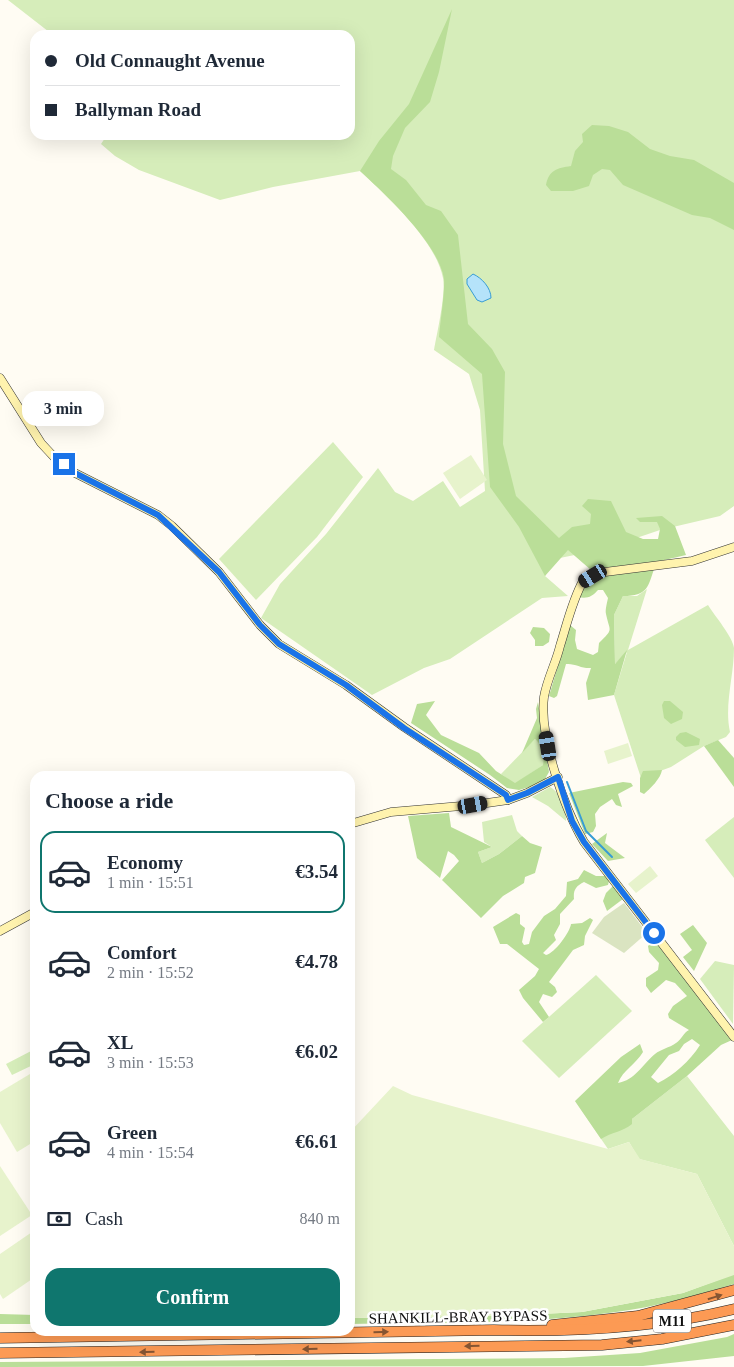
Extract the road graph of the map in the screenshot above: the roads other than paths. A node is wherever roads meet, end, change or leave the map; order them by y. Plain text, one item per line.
1 (0, 378) edge
2 (734, 547) edge
3 (558, 777) junction
4 (508, 800) junction
5 (355, 823) edge
6 (30, 915) edge
7 (0, 931) edge
8 (734, 1037) edge
9 (734, 1290) edge
10 (734, 1309) edge
11 (734, 1325) edge
12 (494, 1330) junction
13 (355, 1332) edge
14 (124, 1336) edge
15 (0, 1338) edge
16 (0, 1353) edge

1 - 4 street
2 - 3 street
3 - 4 street
3 - 8 street
4 - 5 street
6 - 7 street
12 -> 9 highway
10 - 12 highway, SHANKILL-BRAY BYPASS / M11
11 -> 16 highway, SHANKILL-BRAY BYPASS / M11
13 -> 12 highway, SHANKILL-BRAY BYPASS / M11
15 -> 14 highway, SHANKILL-BRAY BYPASS / M11

